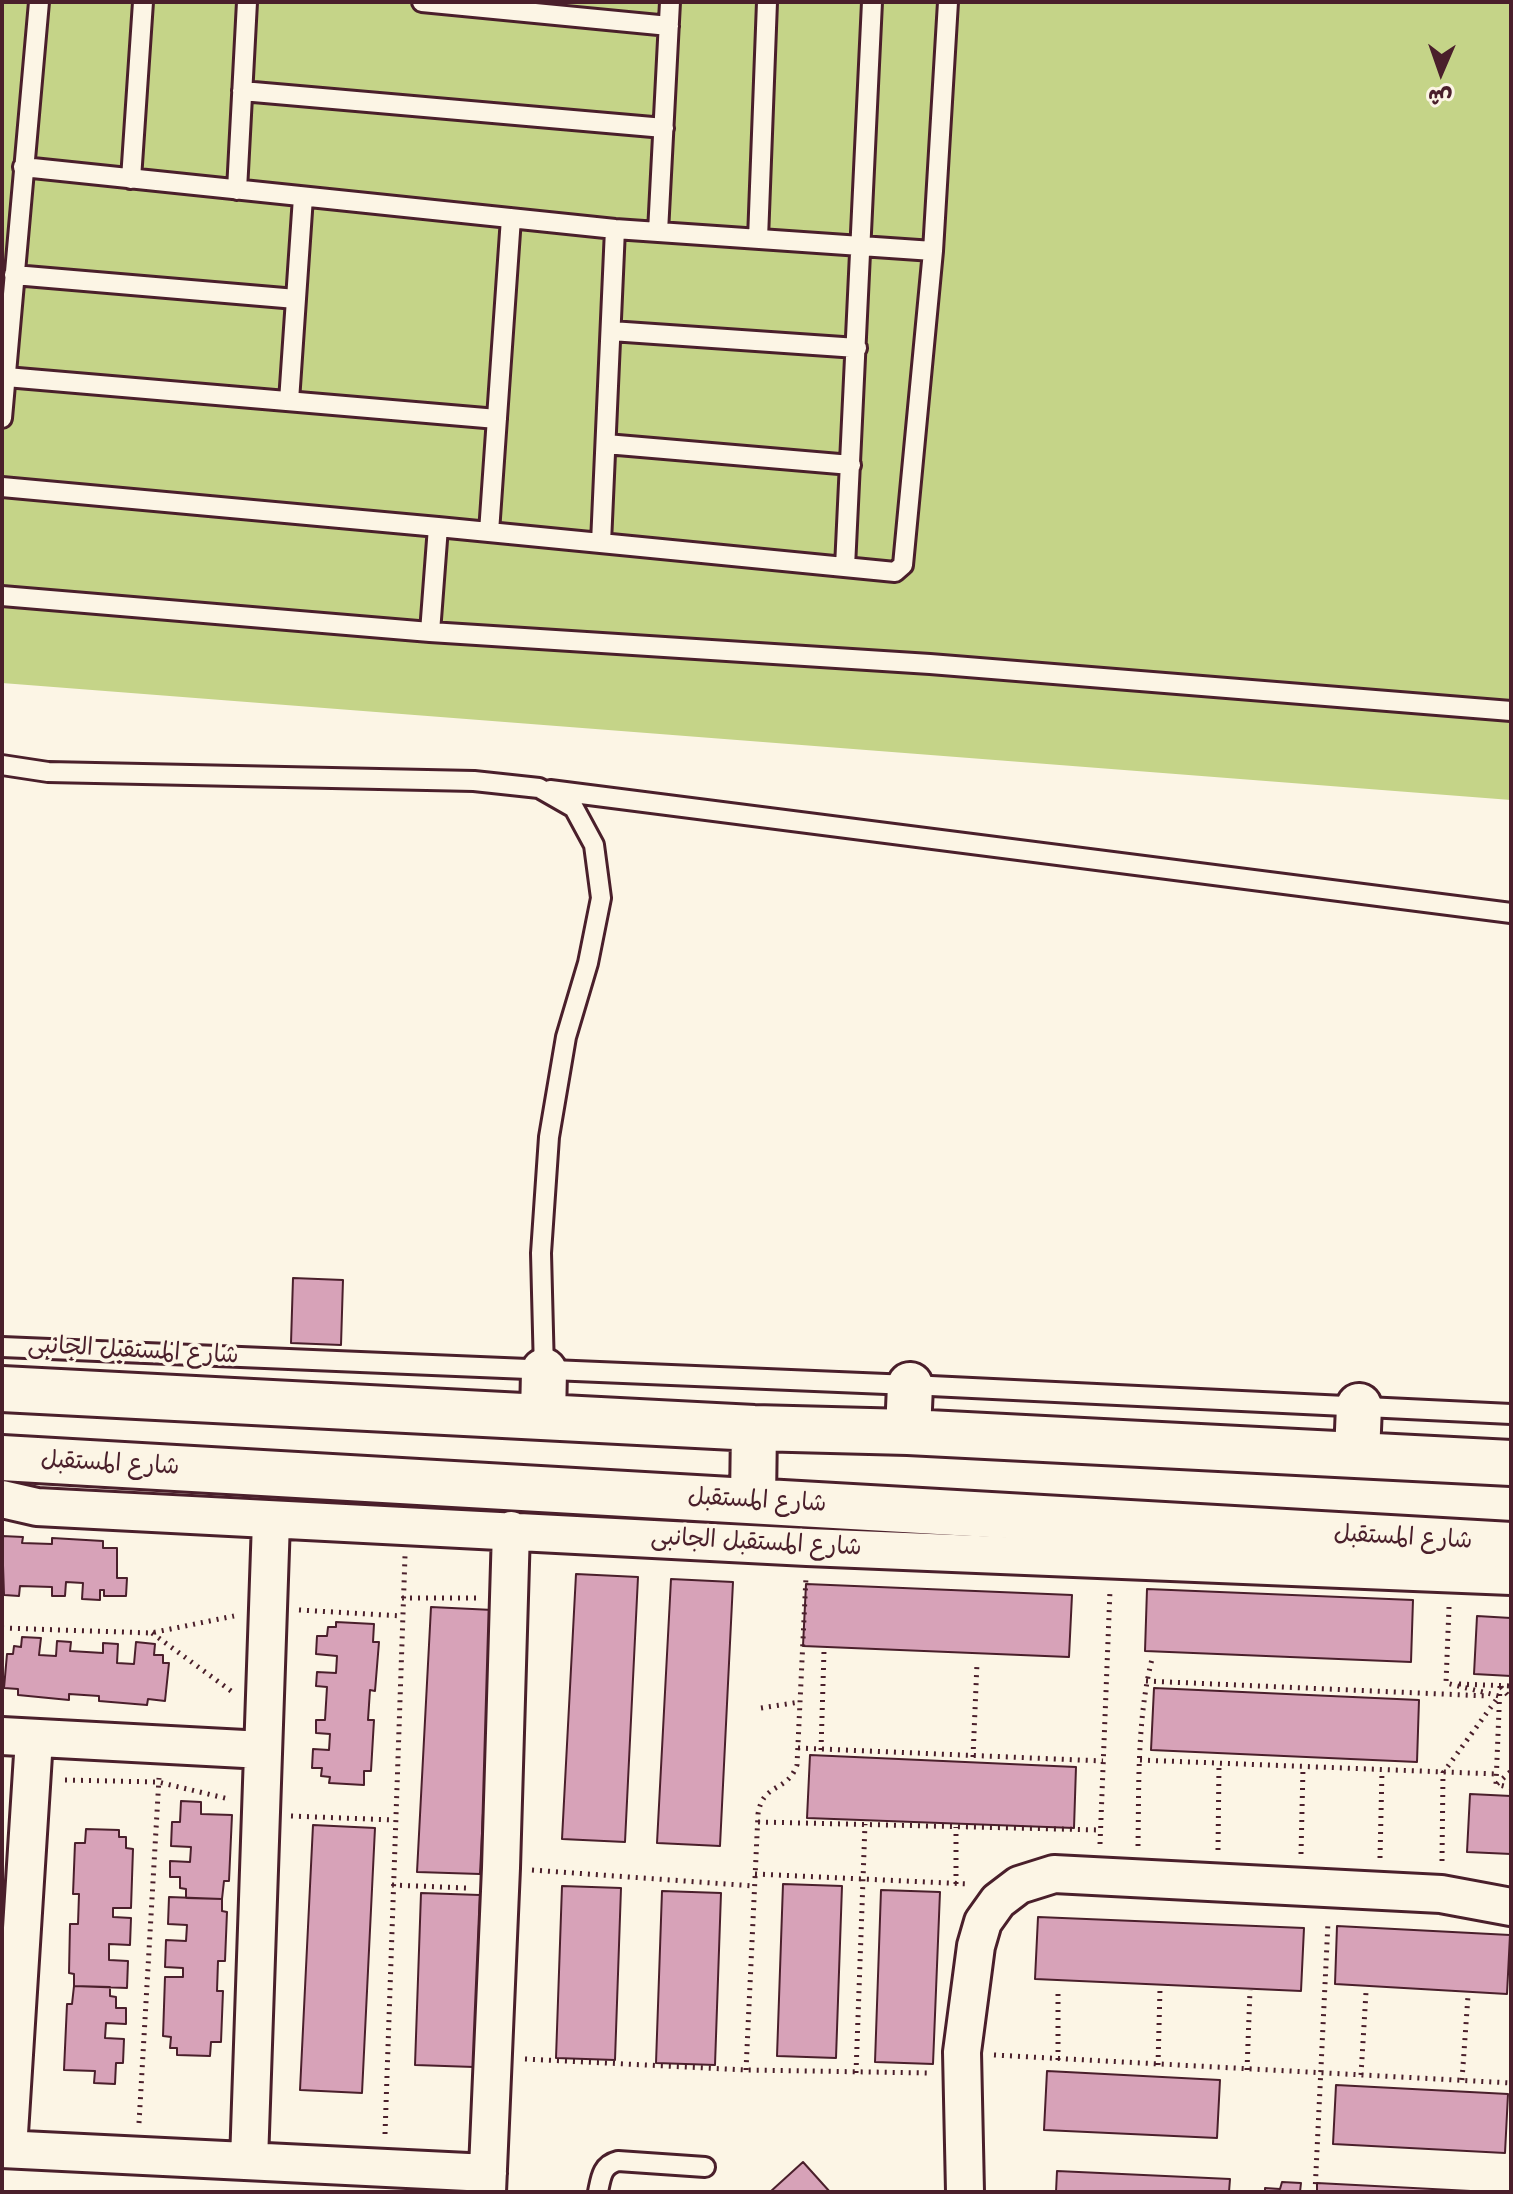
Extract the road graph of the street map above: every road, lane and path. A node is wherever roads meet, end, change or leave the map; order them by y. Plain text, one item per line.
1 (39, 2) edge
2 (143, 2) edge
3 (247, 2) edge
4 (422, 2) edge
5 (670, 2) edge
6 (767, 2) edge
7 (872, 2) edge
8 (948, 2) edge
9 (669, 26) junction
10 (242, 91) junction
11 (664, 128) junction
12 (23, 167) junction
13 (131, 179) junction
14 (237, 190) junction
15 (303, 197) junction
16 (511, 218) junction
17 (615, 229) junction
18 (658, 232) junction
19 (758, 239) junction
20 (862, 247) junction
21 (933, 251) junction
22 (14, 275) junction
23 (296, 299) junction
24 (611, 331) junction
25 (857, 348) junction
26 (6, 377) junction
27 (289, 401) junction
28 (2, 418) edge
29 (497, 419) junction
30 (606, 444) junction
31 (851, 465) junction
32 (2, 487) edge
33 (438, 527) junction
34 (489, 532) junction
35 (601, 543) junction
36 (845, 567) junction
37 (2, 596) edge
38 (430, 632) junction
39 (1511, 711) edge
40 (2, 765) edge
41 (539, 788) junction
42 (1511, 913) edge
43 (2, 1347) edge
44 (544, 1371) junction
45 (910, 1385) junction
46 (2, 1389) edge
47 (1359, 1406) junction
48 (1511, 1414) edge
49 (543, 1417) junction
50 (754, 1428) junction
51 (908, 1432) junction
52 (1357, 1454) junction
53 (2, 1458) edge
54 (1511, 1463) edge
55 (2, 1499) edge
56 (753, 1500) junction
57 (271, 1521) junction
58 (406, 1527) junction
59 (511, 1530) junction
60 (1511, 1545) edge
61 (807, 1547) junction
62 (1111, 1559) junction
63 (1450, 1574) junction
64 (1511, 1576) edge
65 (402, 1598) junction
66 (508, 1599) junction
67 (268, 1609) junction
68 (402, 1616) junction
69 (2, 1628) edge
70 (151, 1633) junction
71 (824, 1651) dead end
72 (1152, 1659) dead end
73 (977, 1663) dead end
74 (1146, 1681) junction
75 (1446, 1683) junction
76 (1500, 1686) junction
77 (1511, 1686) edge
78 (1499, 1696) junction
79 (1511, 1699) edge
80 (800, 1702) junction
81 (761, 1708) dead end
82 (264, 1733) junction
83 (18, 1737) edge
84 (175, 1746) junction
85 (798, 1748) junction
86 (821, 1750) junction
87 (973, 1757) junction
88 (1140, 1760) junction
89 (1103, 1761) junction
90 (1219, 1764) junction
91 (1303, 1768) junction
92 (1382, 1770) junction
93 (1511, 1771) edge
94 (1443, 1773) junction
95 (1496, 1774) junction
96 (32, 1779) junction
97 (158, 1782) junction
98 (1496, 1784) junction
99 (1511, 1788) edge
100 (261, 1810) junction
101 (394, 1820) junction
102 (758, 1822) junction
103 (865, 1824) junction
104 (956, 1827) junction
105 (1101, 1830) junction
106 (755, 1874) junction
107 (1099, 1876) junction
108 (500, 1878) junction
109 (863, 1879) junction
110 (1137, 1879) junction
111 (1217, 1883) junction
112 (956, 1884) junction
113 (392, 1885) junction
114 (1019, 1885) junction
115 (754, 1886) junction
116 (1315, 1888) junction
117 (1379, 1891) junction
118 (1441, 1894) junction
119 (1511, 1907) edge
120 (12, 1917) edge
121 (1058, 1989) dead end
122 (1160, 1989) dead end
123 (1250, 1990) dead end
124 (1366, 1992) dead end
125 (1468, 1996) dead end
126 (492, 2058) junction
127 (1058, 2060) junction
128 (963, 2062) junction
129 (1158, 2065) junction
130 (746, 2070) junction
131 (1247, 2070) junction
132 (856, 2073) junction
133 (1321, 2073) junction
134 (1361, 2075) junction
135 (1462, 2080) junction
136 (1511, 2083) edge
137 (5, 2149) edge
138 (137, 2156) junction
139 (249, 2161) junction
140 (705, 2167) dead end
141 (384, 2168) junction
142 (488, 2183) edge
143 (598, 2192) edge
144 (965, 2192) edge
145 (1315, 2192) edge

1 - 12 lane
2 - 13 lane
3 - 10 lane
4 - 9 lane
5 - 9 lane
6 - 19 lane
7 - 20 lane
8 - 21 lane
9 - 11 lane
10 - 11 lane
10 - 14 lane
11 - 18 lane
12 - 13 lane
12 - 22 lane
13 - 14 lane
14 - 15 lane
15 - 16 lane
15 - 23 lane
16 - 17 lane
16 - 29 lane
17 - 18 lane
17 - 24 lane
18 - 19 lane
19 - 20 lane
20 - 21 lane
20 - 25 lane
21 - 36 lane
22 - 23 lane
22 - 26 lane
23 - 27 lane
24 - 25 lane
24 - 30 lane
25 - 31 lane
26 - 27 lane
26 - 28 lane
27 - 29 lane
29 - 34 lane
30 - 31 lane
30 - 35 lane
31 - 36 lane
32 - 33 lane
33 - 34 lane
33 - 38 lane
34 - 35 lane
35 - 36 lane
37 - 38 lane
38 - 39 lane
40 - 41 lane
41 - 42 lane
41 - 44 lane
43 - 44 lane, شارع المستقبل الجانبى
44 - 45 lane, شارع المستقبل الجانبى
44 - 49 street
45 - 47 lane, شارع المستقبل الجانبى
45 - 51 street
46 - 49 street
47 - 48 lane, شارع المستقبل الجانبى
47 - 52 street
49 - 50 street
50 - 51 street
50 - 56 street
51 - 52 street
52 - 54 street
53 - 56 street, شارع المستقبل
55 - 57 street, شارع المستقبل الجانبى
56 - 60 street, شارع المستقبل
57 - 58 street, شارع المستقبل الجانبى
57 - 67 street
58 - 59 street, شارع المستقبل الجانبى
58 - 65 path
59 - 61 street, شارع المستقبل الجانبى
59 - 66 street
61 - 62 street, شارع المستقبل الجانبى
61 - 80 path
62 - 63 street, شارع المستقبل الجانبى
62 - 89 path
63 - 64 street, شارع المستقبل الجانبى
63 - 75 path
65 - 66 path
65 - 68 path
66 - 108 street
67 - 68 path
67 - 70 path
67 - 82 street
68 - 101 path
69 - 70 path
70 - 82 path
71 - 86 path
72 - 74 path
73 - 87 path
74 - 78 path
74 - 88 path
75 - 76 path
75 - 78 path
76 - 77 path
76 - 78 path
76 - 79 path
78 - 94 path
78 - 95 path
80 - 81 path
80 - 85 path
82 - 84 street
82 - 100 street
83 - 84 street
83 - 96 street
84 - 97 path
85 - 86 path
85 - 102 path
86 - 87 path
87 - 89 path
88 - 90 path
88 - 110 path
89 - 105 path
90 - 91 path
90 - 111 path
91 - 92 path
91 - 116 path
92 - 94 path
92 - 117 path
93 - 98 path
94 - 95 path
94 - 118 path
95 - 98 path
96 - 97 path
96 - 120 street
97 - 100 path
97 - 138 path
98 - 99 path
100 - 101 path
100 - 139 street
101 - 113 path
102 - 103 path
102 - 106 path
103 - 104 path
103 - 109 path
104 - 105 path
104 - 112 path
105 - 107 path
106 - 109 path
106 - 115 path
107 - 110 street
107 - 114 street
108 - 113 path
108 - 115 path
108 - 126 street
109 - 112 path
109 - 132 path
110 - 111 street
111 - 116 street
112 - 114 path
113 - 141 path
114 - 128 street
115 - 130 path
116 - 117 street
116 - 133 path
117 - 118 street
118 - 119 street
120 - 137 street
121 - 127 path
122 - 129 path
123 - 131 path
124 - 134 path
125 - 135 path
126 - 130 path
126 - 142 street
127 - 128 path
127 - 129 path
128 - 132 path
128 - 144 street
129 - 131 path
130 - 132 path
131 - 133 path
133 - 134 path
133 - 145 path
134 - 135 path
135 - 136 path
137 - 138 street
138 - 139 street
139 - 141 street
140 - 143 lane
141 - 142 street

